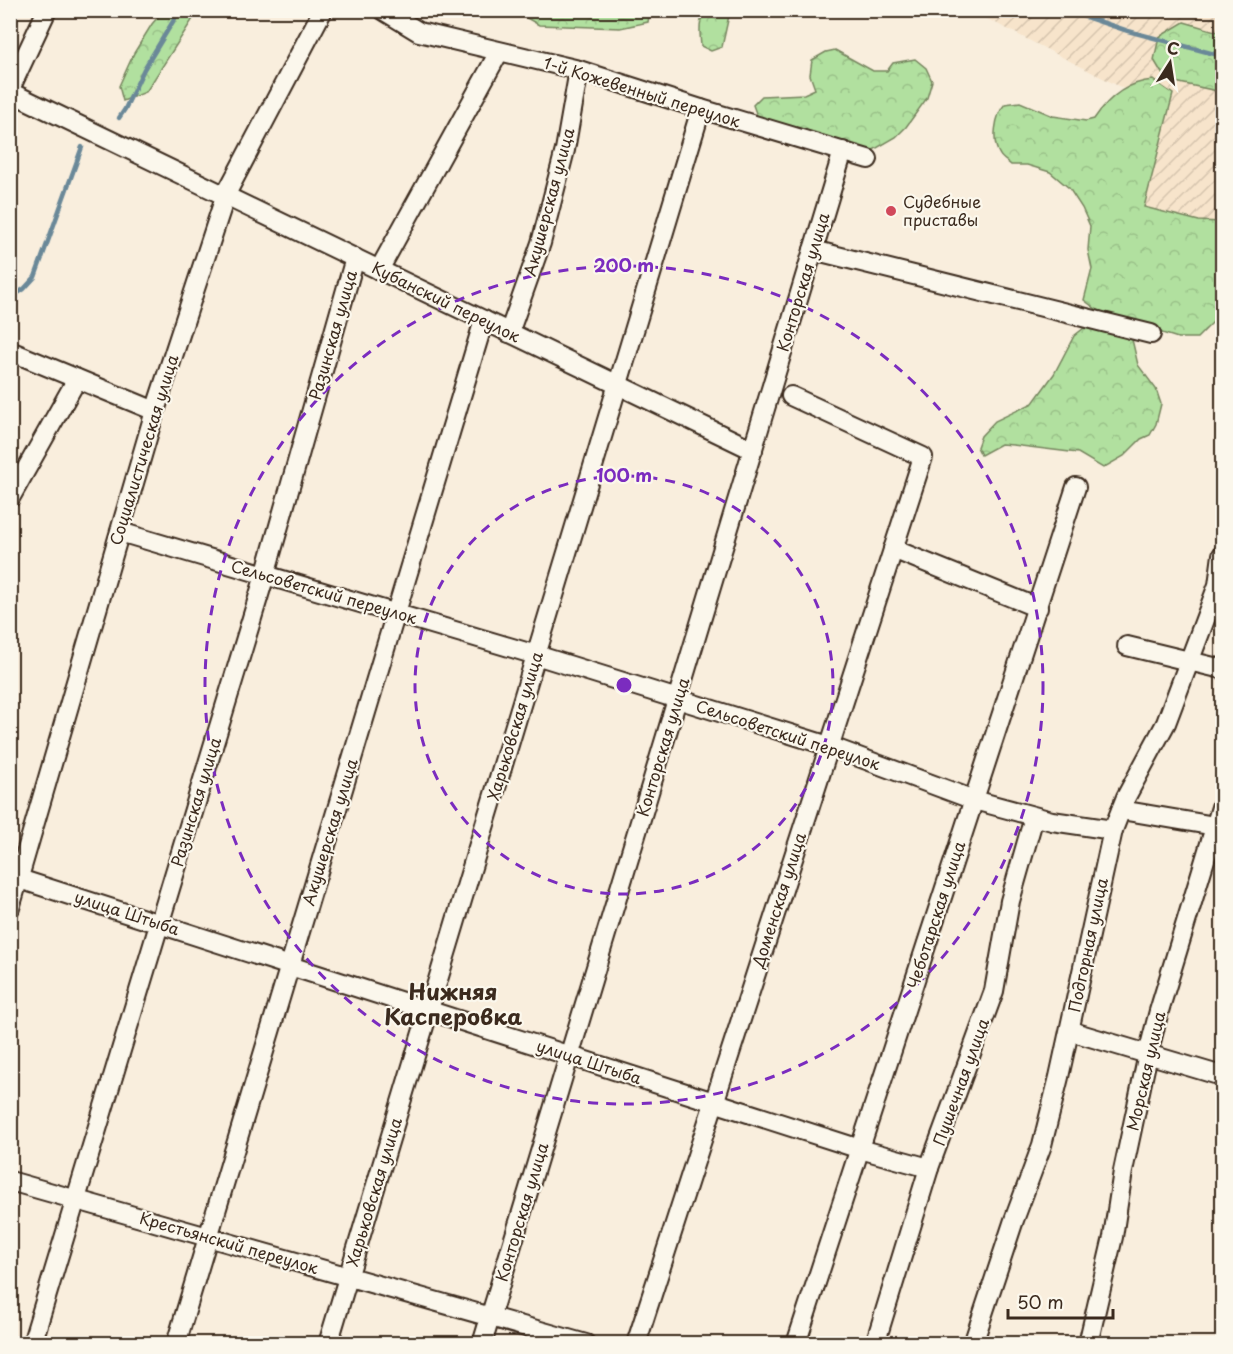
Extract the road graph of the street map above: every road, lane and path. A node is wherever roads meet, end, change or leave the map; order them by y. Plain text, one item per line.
1 (47, 10) edge
2 (322, 10) edge
3 (383, 10) edge
4 (499, 52) junction
5 (579, 70) junction
6 (10, 90) edge
7 (701, 109) junction
8 (843, 151) junction
9 (868, 159) dead end
10 (226, 194) junction
11 (813, 250) junction
12 (355, 258) junction
13 (379, 270) junction
14 (484, 320) junction
15 (508, 333) junction
16 (1151, 334) dead end
17 (10, 351) edge
18 (77, 379) junction
19 (618, 385) junction
20 (791, 396) dead end
21 (155, 411) junction
22 (753, 450) junction
23 (1076, 487) dead end
24 (10, 498) edge
25 (120, 532) junction
26 (893, 549) junction
27 (1222, 555) edge
28 (265, 574) junction
29 (1038, 608) junction
30 (396, 613) junction
31 (1127, 646) dead end
32 (536, 655) junction
33 (1189, 662) junction
34 (1222, 669) edge
35 (677, 699) junction
36 (830, 746) junction
37 (974, 800) junction
38 (1222, 804) edge
39 (1121, 810) junction
40 (1034, 817) junction
41 (1215, 826) junction
42 (1113, 830) junction
43 (15, 877) edge
44 (10, 908) edge
45 (159, 924) junction
46 (290, 966) junction
47 (429, 1011) junction
48 (1070, 1031) junction
49 (1148, 1054) junction
50 (569, 1056) junction
51 (1222, 1074) edge
52 (714, 1102) junction
53 (860, 1149) junction
54 (929, 1168) junction
55 (10, 1181) edge
56 (75, 1199) junction
57 (208, 1237) junction
58 (348, 1276) junction
59 (490, 1316) junction
60 (32, 1344) edge
61 (176, 1344) edge
62 (328, 1344) edge
63 (482, 1344) edge
64 (586, 1344) edge
65 (636, 1344) edge
66 (796, 1344) edge
67 (875, 1344) edge
68 (973, 1344) edge
69 (1088, 1344) edge

1 - 6 street
2 - 10 street, Социалистическая улица
3 - 4 street, 1-й Кожевенный переулок
4 - 5 street, 1-й Кожевенный переулок
4 - 13 street, Разинская улица
5 - 7 street, 1-й Кожевенный переулок
5 - 15 street, Акушерская улица
6 - 10 street, Кубанский переулок
7 - 8 street, 1-й Кожевенный переулок
7 - 19 street, Харьковская улица
8 - 9 street, 1-й Кожевенный переулок
8 - 11 street, Конторская улица
10 - 12 street, Кубанский переулок
10 - 21 street, Социалистическая улица
11 - 16 street
11 - 22 street, Конторская улица
12 - 13 street, Кубанский переулок
12 - 28 street, Разинская улица
13 - 14 street, Кубанский переулок
14 - 15 street, Кубанский переулок
14 - 30 street, Акушерская улица
15 - 19 street, Кубанский переулок
17 - 18 street
18 - 21 street
18 - 24 street
19 - 22 street, Кубанский переулок
19 - 32 street, Харьковская улица
20 - 26 street, Доменская улица
21 - 25 street, Социалистическая улица
22 - 35 street, Конторская улица
23 - 29 street, Чеботарская улица
25 - 28 street, Сельсоветский переулок
25 - 43 street, Социалистическая улица
26 - 29 street
26 - 36 street, Доменская улица
27 - 33 street, Подгорная улица
28 - 30 street, Сельсоветский переулок
28 - 45 street, Разинская улица
29 - 37 street, Чеботарская улица
30 - 32 street, Сельсоветский переулок
30 - 46 street, Акушерская улица
31 - 33 street
32 - 35 street, Сельсоветский переулок
32 - 47 street, Харьковская улица
33 - 34 street
33 - 39 street, Подгорная улица
35 - 36 street, Сельсоветский переулок
35 - 50 street, Конторская улица
36 - 37 street, Сельсоветский переулок
36 - 52 street, Доменская улица
37 - 40 street, Сельсоветский переулок
37 - 53 street, Чеботарская улица
38 - 41 street, Морская улица
39 - 41 street
39 - 42 street, Подгорная улица
40 - 42 street, Сельсоветский переулок
40 - 54 street, Пушечная улица
41 - 49 street, Морская улица
42 - 48 street, Подгорная улица
43 - 44 street, Социалистическая улица
43 - 45 street, улица Штыба
45 - 46 street, улица Штыба
45 - 56 street, Разинская улица
46 - 47 street, улица Штыба
46 - 57 street, Акушерская улица
47 - 50 street, улица Штыба
47 - 58 street, Харьковская улица
48 - 49 street
48 - 68 street, Подгорная улица
49 - 51 street
49 - 69 street, Морская улица
50 - 52 street, улица Штыба
50 - 59 street, Конторская улица
52 - 53 street, улица Штыба
52 - 65 street, Доменская улица
53 - 54 street, улица Штыба
53 - 66 street, Чеботарская улица
54 - 67 street, Пушечная улица
55 - 56 street, Крестьянский переулок
56 - 57 street, Крестьянский переулок
56 - 60 street, Разинская улица
57 - 58 street, Крестьянский переулок
57 - 61 street, Акушерская улица
58 - 59 street, Крестьянский переулок
58 - 62 street, Харьковская улица
59 - 63 street, Конторская улица
59 - 64 street, Крестьянский переулок

